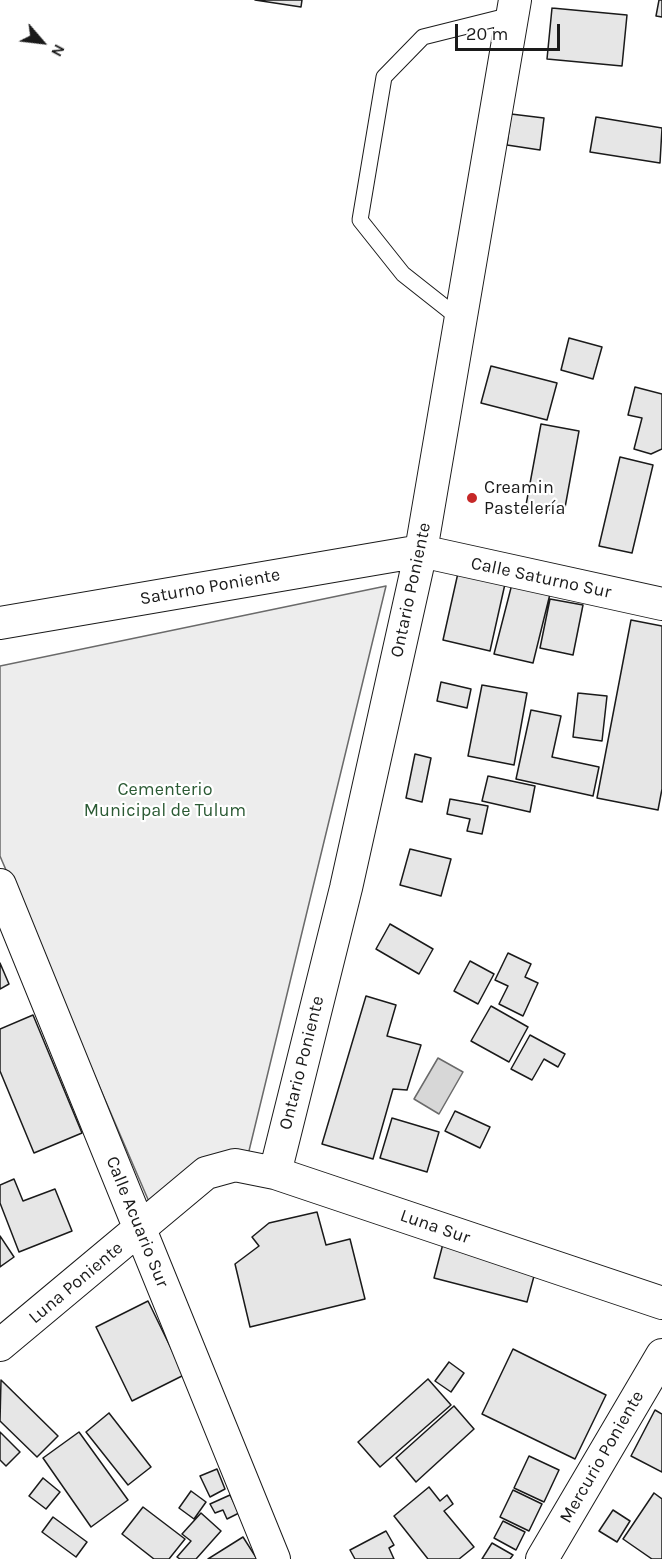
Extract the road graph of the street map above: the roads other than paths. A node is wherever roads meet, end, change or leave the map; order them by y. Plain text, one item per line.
1 (513, 8) edge
2 (460, 319) junction
3 (420, 551) junction
4 (662, 604) edge
5 (0, 622) edge
6 (0, 885) edge
7 (206, 1173) joint
8 (275, 1173) junction
9 (140, 1229) junction
10 (662, 1303) edge
11 (0, 1346) edge
12 (662, 1355) edge
13 (274, 1559) edge
14 (542, 1559) edge

1 - 2 street, Ontario Poniente
1 - 2 lane
2 - 3 street, Ontario Poniente
3 - 4 street, Calle Saturno Sur
3 - 5 street, Saturno Poniente
3 - 8 street, Ontario Poniente
6 - 9 street, Calle Acuario Sur
7 - 8 street, Luna Sur
7 - 9 street, Luna Poniente
8 - 10 street, Luna Sur
9 - 11 street, Luna Poniente
9 - 13 street, Calle Acuario Sur
12 - 14 street, Mercurio Poniente

